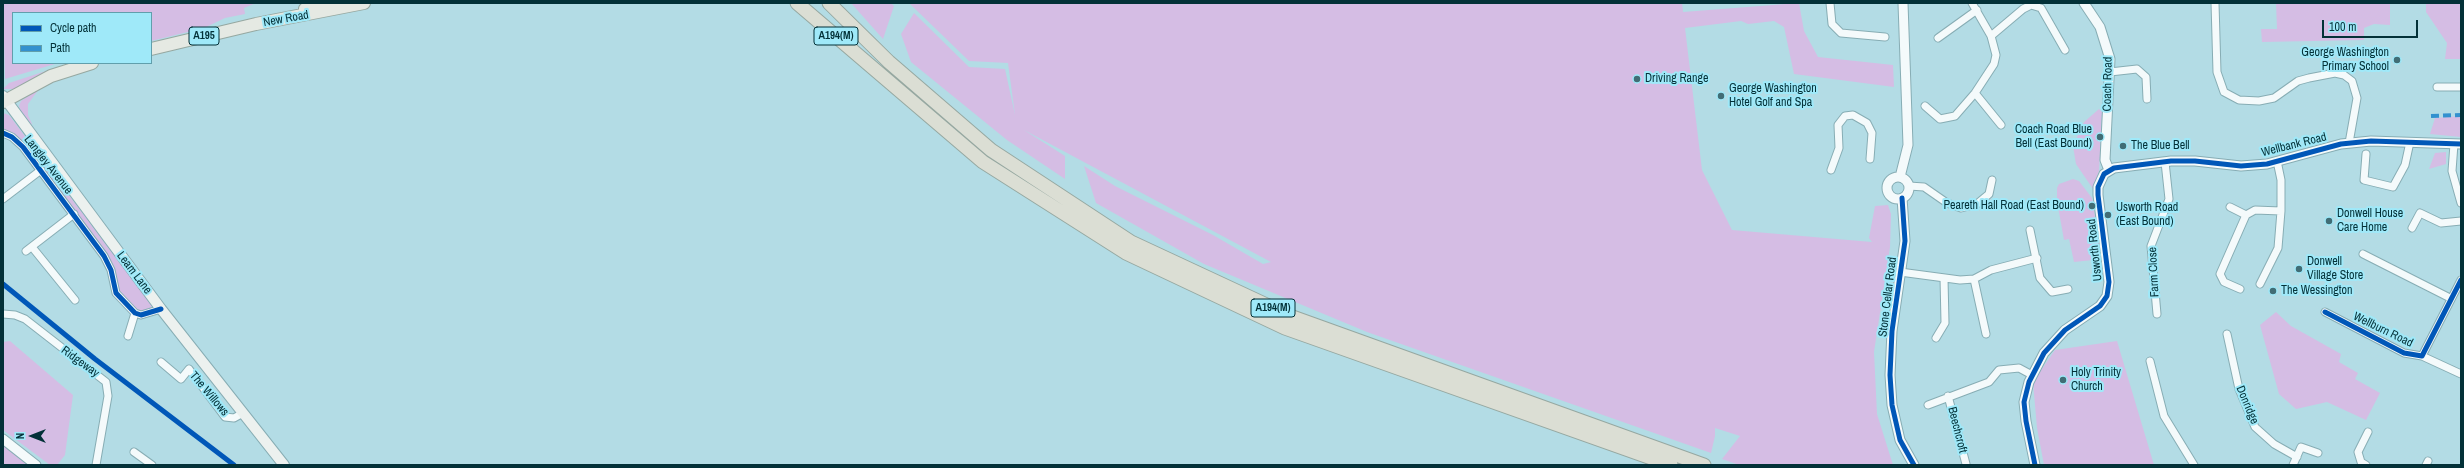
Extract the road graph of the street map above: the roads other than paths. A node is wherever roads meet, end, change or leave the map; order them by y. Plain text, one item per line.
1 (323, 3) edge
2 (364, 3) edge
3 (797, 3) edge
4 (809, 3) edge
5 (829, 3) edge
6 (837, 3) edge
7 (1830, 3) edge
8 (1903, 3) edge
9 (1972, 3) edge
10 (2084, 3) edge
11 (2215, 3) edge
12 (1977, 10) junction
13 (256, 24) junction
14 (1991, 36) junction
15 (1885, 37) dead end
16 (1938, 38) dead end
17 (152, 49) edge
18 (2065, 50) dead end
19 (890, 62) junction
20 (89, 64) edge
21 (875, 69) junction
22 (2110, 72) junction
23 (2437, 87) dead end
24 (2461, 87) edge
25 (1975, 93) junction
26 (4, 99) edge
27 (2147, 99) dead end
28 (1925, 106) dead end
29 (2001, 126) dead end
30 (3, 133) edge
31 (2410, 142) junction
32 (2349, 143) junction
33 (2458, 144) edge
34 (2366, 154) dead end
35 (1870, 159) dead end
36 (2277, 161) junction
37 (2165, 162) junction
38 (41, 170) junction
39 (1831, 170) dead end
40 (2109, 170) junction
41 (1900, 177) junction
42 (1992, 180) dead end
43 (2364, 180) junction
44 (1910, 186) junction
45 (2363, 187) dead end
46 (1902, 198) junction
47 (3, 199) edge
48 (2461, 202) edge
49 (2230, 207) dead end
50 (2281, 210) junction
51 (74, 214) junction
52 (2246, 215) junction
53 (2461, 221) edge
54 (2412, 228) dead end
55 (2030, 230) dead end
56 (2364, 254) dead end
57 (2037, 258) junction
58 (1900, 272) junction
59 (1944, 278) junction
60 (1974, 279) junction
61 (2461, 280) edge
62 (2260, 284) dead end
63 (2068, 289) dead end
64 (2240, 289) dead end
65 (2450, 298) junction
66 (75, 300) dead end
67 (161, 309) junction
68 (2325, 312) dead end
69 (135, 313) junction
70 (3, 314) edge
71 (2157, 314) dead end
72 (1986, 334) dead end
73 (2227, 334) dead end
74 (128, 336) dead end
75 (1936, 338) dead end
76 (2422, 356) junction
77 (2150, 361) dead end
78 (161, 362) dead end
79 (2461, 374) edge
80 (2032, 375) junction
81 (1948, 396) junction
82 (1928, 405) dead end
83 (243, 412) junction
84 (2368, 432) dead end
85 (3, 439) edge
86 (134, 452) dead end
87 (2318, 453) dead end
88 (2297, 457) junction
89 (1966, 464) dead end
90 (36, 465) edge
91 (96, 465) edge
92 (152, 465) edge
93 (284, 465) edge
94 (1671, 465) edge
95 (1704, 465) edge
96 (1914, 465) edge
97 (2035, 465) edge
98 (2194, 465) edge
99 (2293, 465) edge
100 (2366, 465) edge

1 - 13 main road, New Road / A195
2 - 13 main road, New Road / A195
3 - 21 highway, A194(M)
4 - 21 highway, A194(M)
5 - 19 highway, A194(M)
6 - 19 highway, A194(M)
7 - 15 street
8 - 41 street
9 - 12 street
10 - 22 street, Coach Road
11 - 32 street
12 - 14 street
12 - 16 street
13 - 17 main road, New Road / A195
14 - 18 street
14 - 25 street
19 - 95 highway, A194(M)
20 - 26 main road
21 - 94 highway, A194(M)
22 - 27 street
22 - 40 street, Coach Road
23 - 24 street
25 - 28 street
25 - 29 street
26 - 67 main road, Leam Lane
30 - 38 street, Langley Avenue
31 - 32 street, Wellbank Road
31 - 33 street, Wellbank Road
31 - 43 street
32 - 36 street, Wellbank Road
33 - 48 street
34 - 43 street
35 - 39 street
36 - 37 street, Wellbank Road
36 - 50 street
37 - 40 street, Wellbank Road
37 - 71 street, Farm Close
38 - 47 street
38 - 51 street, Langley Avenue
40 - 80 street, Usworth Road
41 - 44 street
41 - 46 street
42 - 44 street
43 - 45 street
44 - 46 street
46 - 58 street, Stone Cellar Road
49 - 52 street
50 - 52 street
50 - 62 street
51 - 66 street
51 - 69 street, Langley Avenue
52 - 64 street
53 - 54 street
55 - 57 street
56 - 65 street
57 - 60 street
57 - 63 street
58 - 59 street
58 - 96 street, Stone Cellar Road
59 - 60 street
59 - 75 street
60 - 72 street
61 - 65 street, Wellburn Road
65 - 76 street, Wellburn Road
67 - 69 street
67 - 83 main road, Leam Lane
68 - 76 street, Wellburn Road
69 - 74 street
70 - 91 street, Ridgeway
73 - 88 street, Donridge
76 - 79 street, Wellburn Road
77 - 98 street
78 - 83 street, The Willows
80 - 81 street, Beechcroft
80 - 97 street, Usworth Road
81 - 82 street, Beechcroft
81 - 89 street, Beechcroft
83 - 93 main road, Leam Lane
84 - 100 street
85 - 90 street
86 - 92 street
87 - 88 street
88 - 99 street

